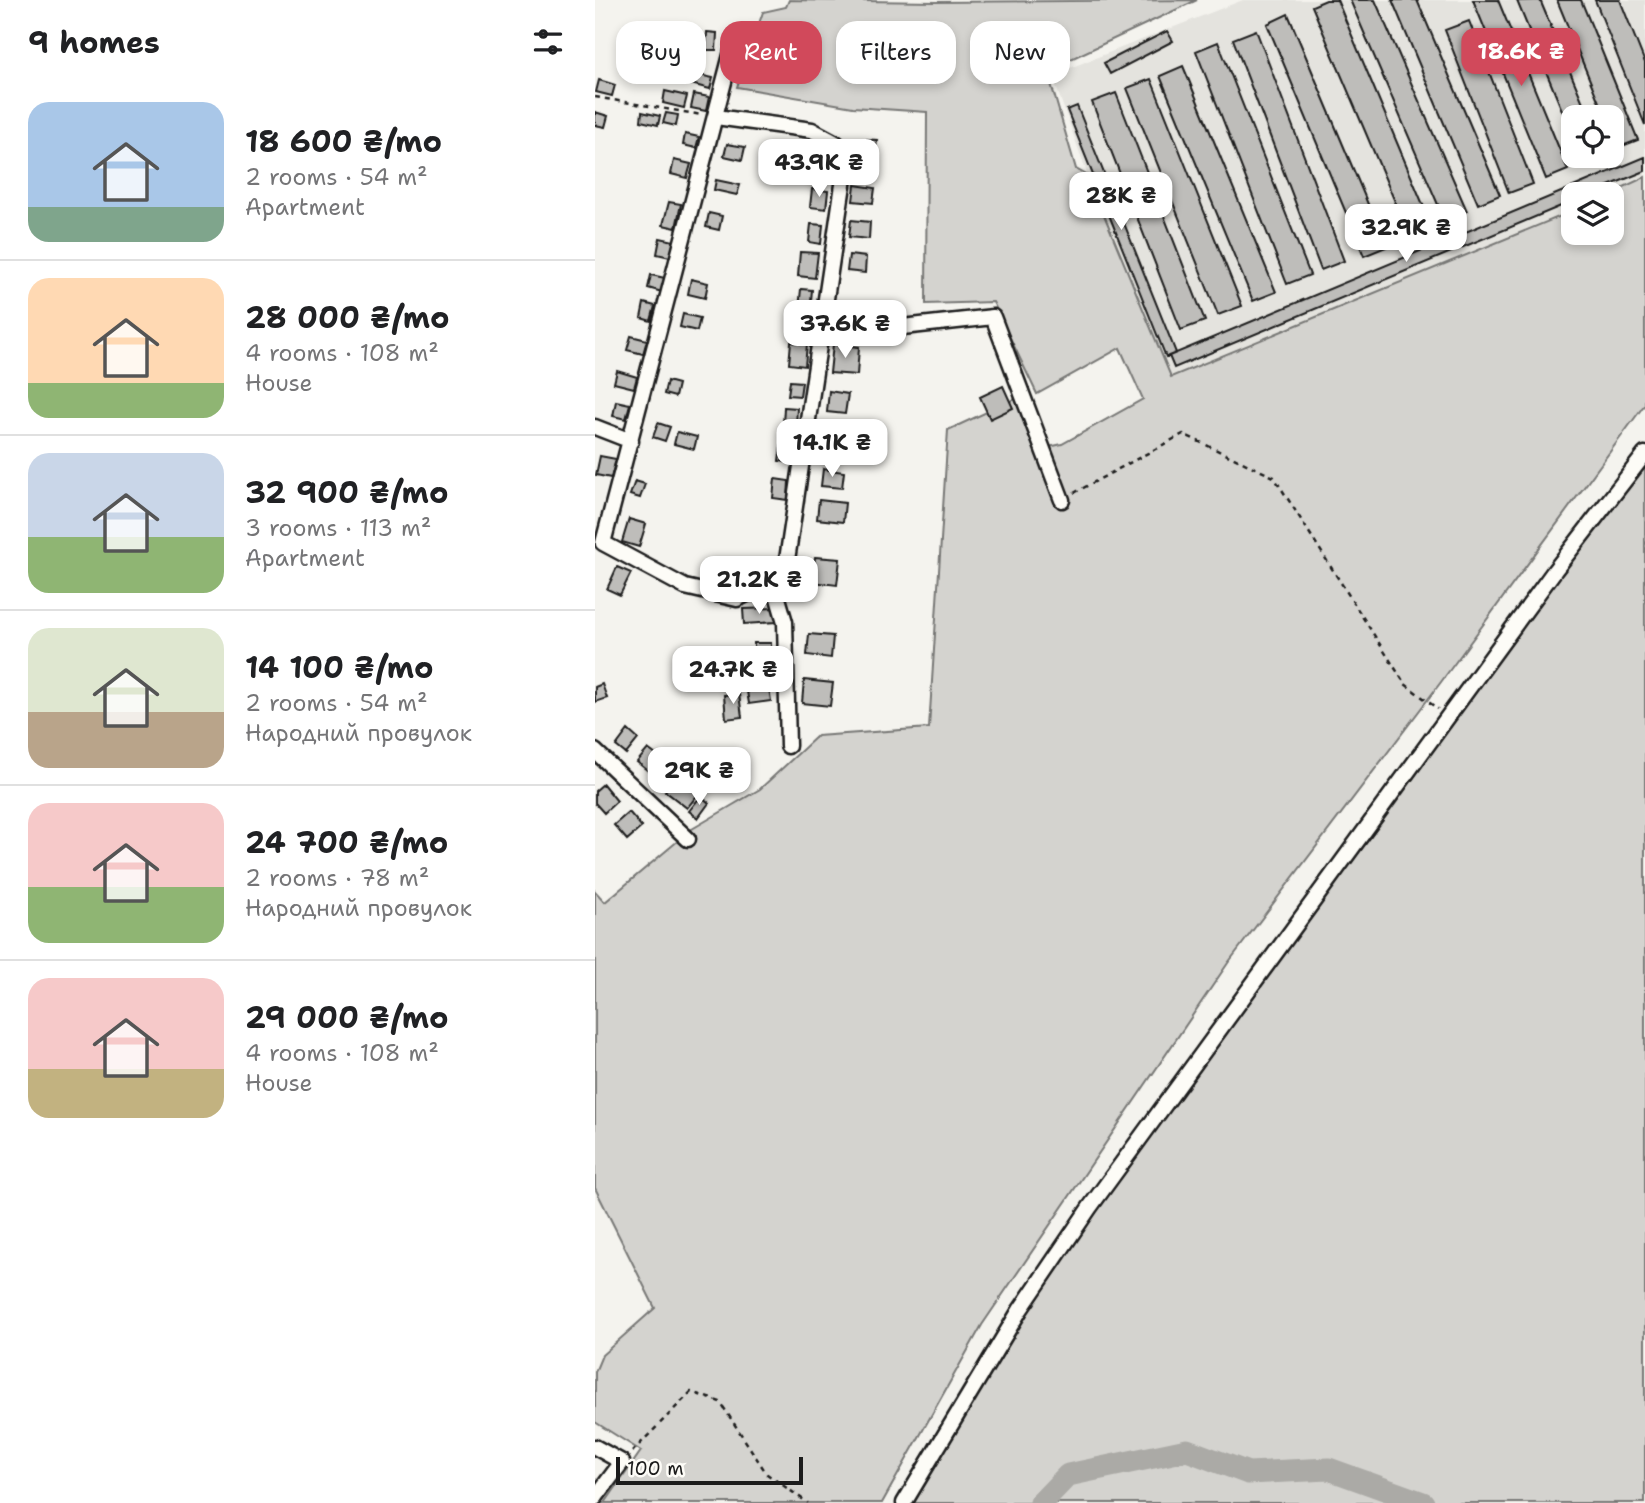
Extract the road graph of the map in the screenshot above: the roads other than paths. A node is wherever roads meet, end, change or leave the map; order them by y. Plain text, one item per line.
1 (724, 84) edge
2 (716, 117) junction
3 (821, 336) junction
4 (595, 427) edge
5 (631, 441) junction
6 (1645, 454) edge
7 (1062, 500) road end
8 (773, 582) junction
9 (788, 746) dead end
10 (595, 751) edge
11 (688, 839) dead end
12 (595, 1447) edge
13 (595, 1498) edge
14 (904, 1503) edge

1 - 2 street
2 - 3 street
2 - 5 street
3 - 7 street
3 - 8 street
4 - 5 street
5 - 8 street
6 - 14 street
8 - 9 street
10 - 11 street
12 - 13 street

